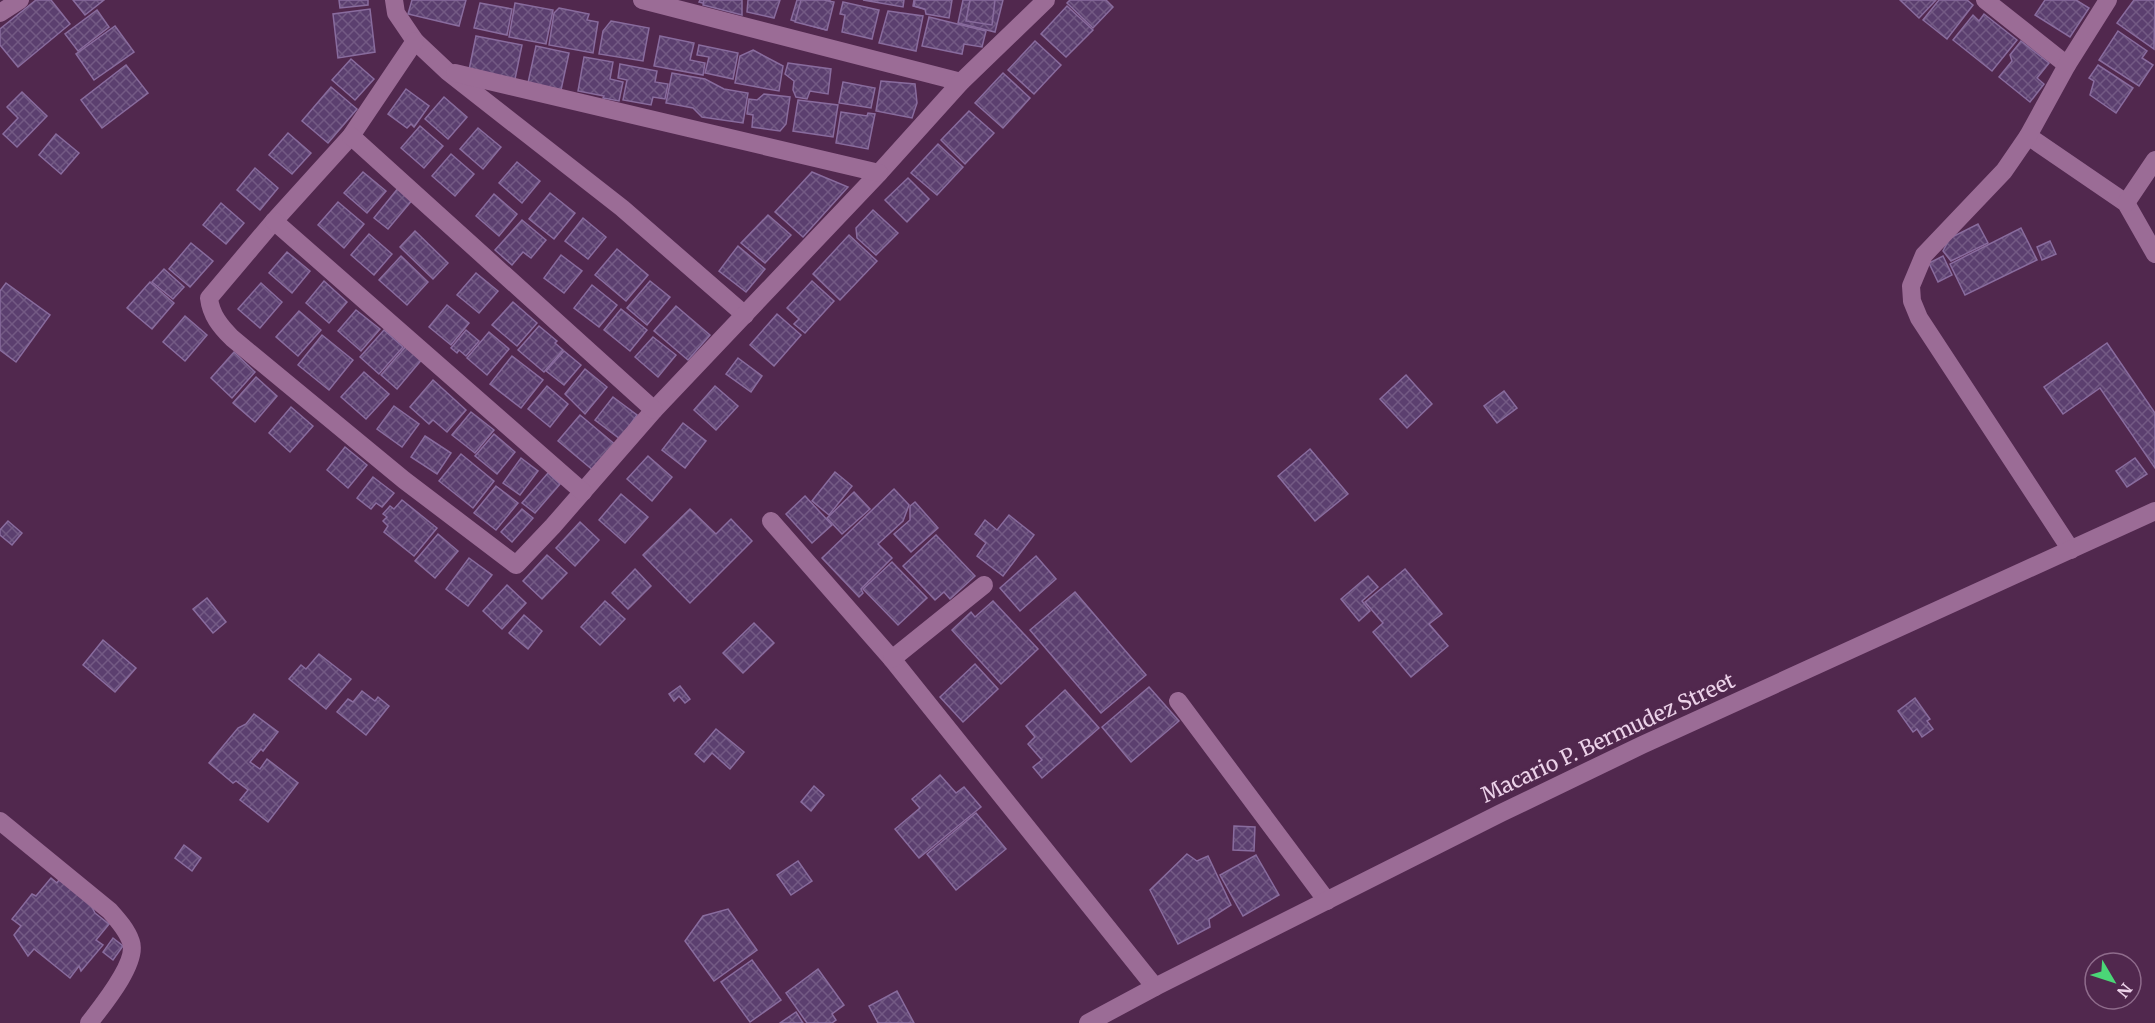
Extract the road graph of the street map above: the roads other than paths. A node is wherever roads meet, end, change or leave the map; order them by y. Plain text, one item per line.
1 (21, 0) edge
2 (394, 0) edge
3 (642, 0) edge
4 (1046, 0) edge
5 (1985, 0) edge
6 (2108, 0) edge
7 (0, 13) edge
8 (415, 41) junction
9 (2067, 65) junction
10 (448, 72) junction
11 (961, 82) junction
12 (351, 136) junction
13 (2028, 136) junction
14 (2155, 160) edge
15 (879, 173) junction
16 (2126, 203) junction
17 (274, 221) junction
18 (2155, 254) edge
19 (745, 315) junction
20 (654, 410) junction
21 (583, 492) junction
22 (2155, 511) edge
23 (771, 521) dead end
24 (2071, 550) junction
25 (984, 585) dead end
26 (892, 659) junction
27 (1178, 700) dead end
28 (0, 821) edge
29 (1327, 901) junction
30 (1155, 987) junction
31 (89, 1023) edge
32 (1088, 1023) edge

1 - 7 street
2 - 8 street
3 - 11 street
4 - 11 street
5 - 9 street
6 - 9 street
8 - 10 street
8 - 12 street
9 - 13 street
10 - 15 street
10 - 19 street
11 - 15 street
12 - 17 street
12 - 20 street
13 - 16 street
13 - 24 street
14 - 16 street
15 - 19 street
16 - 18 street
17 - 21 street
17 - 21 street
19 - 20 street
20 - 21 street
22 - 24 street, Macario P. Bermudez Street
23 - 26 street
24 - 29 street, Macario P. Bermudez Street
25 - 26 street
26 - 30 street
27 - 29 street
28 - 31 street
29 - 30 street, Macario P. Bermudez Street
30 - 32 street, Macario P. Bermudez Street

